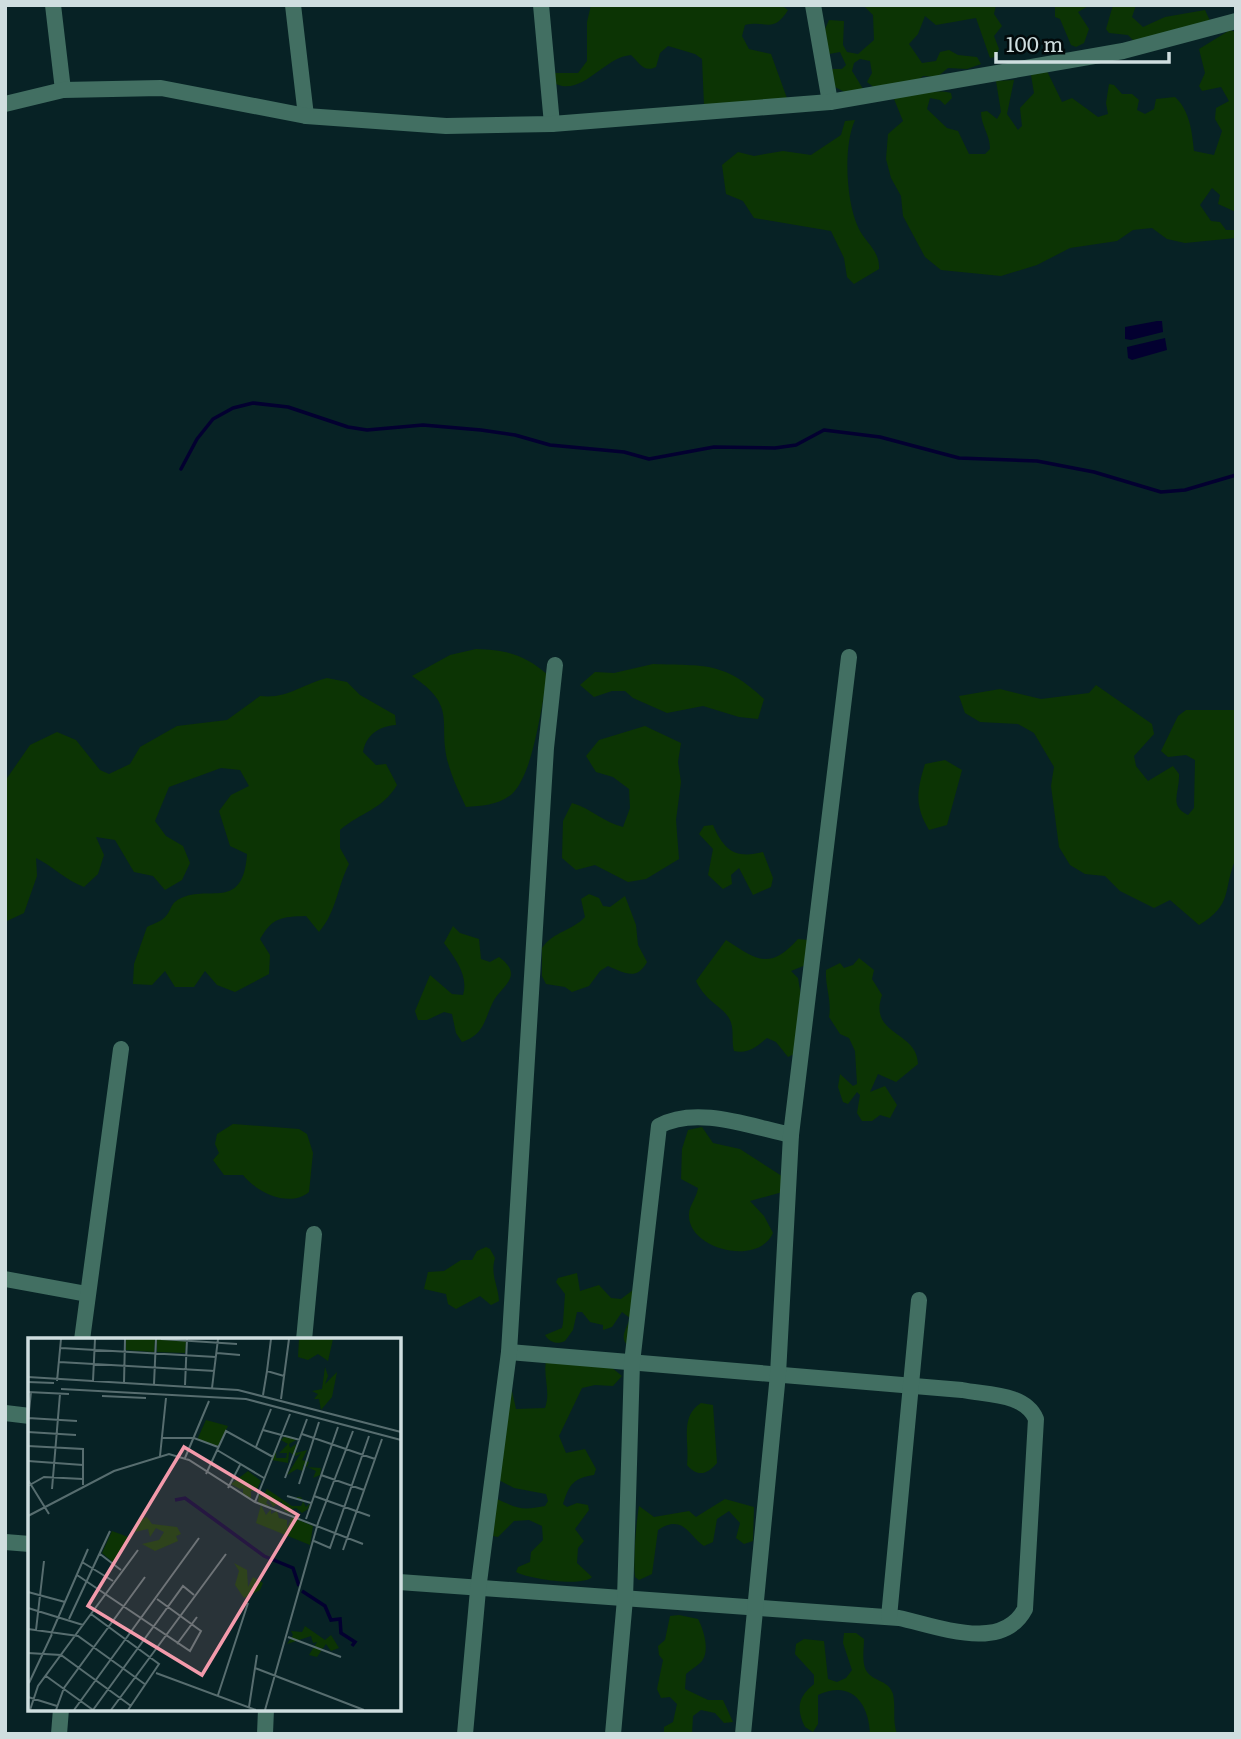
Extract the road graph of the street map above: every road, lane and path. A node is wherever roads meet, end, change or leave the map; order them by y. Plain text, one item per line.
1 (53, 5) edge
2 (293, 5) edge
3 (541, 5) edge
4 (813, 5) edge
5 (1236, 21) edge
6 (63, 90) junction
7 (830, 102) junction
8 (5, 104) edge
9 (306, 116) junction
10 (552, 124) junction
11 (849, 657) dead end
12 (555, 665) dead end
13 (121, 1049) dead end
14 (791, 1135) junction
15 (314, 1234) dead end
16 (5, 1279) edge
17 (87, 1294) junction
18 (919, 1300) dead end
19 (82, 1338) edge
20 (304, 1338) edge
21 (509, 1352) junction
22 (632, 1363) junction
23 (778, 1374) junction
24 (911, 1386) junction
25 (5, 1413) edge
26 (28, 1416) edge
27 (5, 1542) edge
28 (28, 1544) edge
29 (401, 1582) edge
30 (478, 1590) junction
31 (625, 1599) junction
32 (754, 1609) junction
33 (889, 1617) junction
34 (61, 1711) edge
35 (266, 1711) edge
36 (59, 1734) edge
37 (265, 1734) edge
38 (465, 1734) edge
39 (613, 1734) edge
40 (743, 1734) edge

1 - 6 street
2 - 9 street
3 - 10 street
4 - 7 street
5 - 7 street
6 - 8 street
6 - 9 street
7 - 10 street
9 - 10 street
11 - 14 street
12 - 21 street
13 - 17 street
14 - 22 street
14 - 23 street
15 - 20 street
16 - 17 street
17 - 19 street
18 - 24 street
21 - 22 street
21 - 30 street
22 - 23 street
22 - 31 street
23 - 24 street
23 - 32 street
24 - 33 street
24 - 33 street
25 - 26 street
27 - 28 street
29 - 30 street
30 - 31 street
30 - 38 street
31 - 32 street
31 - 39 street
32 - 33 street
32 - 40 street
34 - 36 street
35 - 37 street

